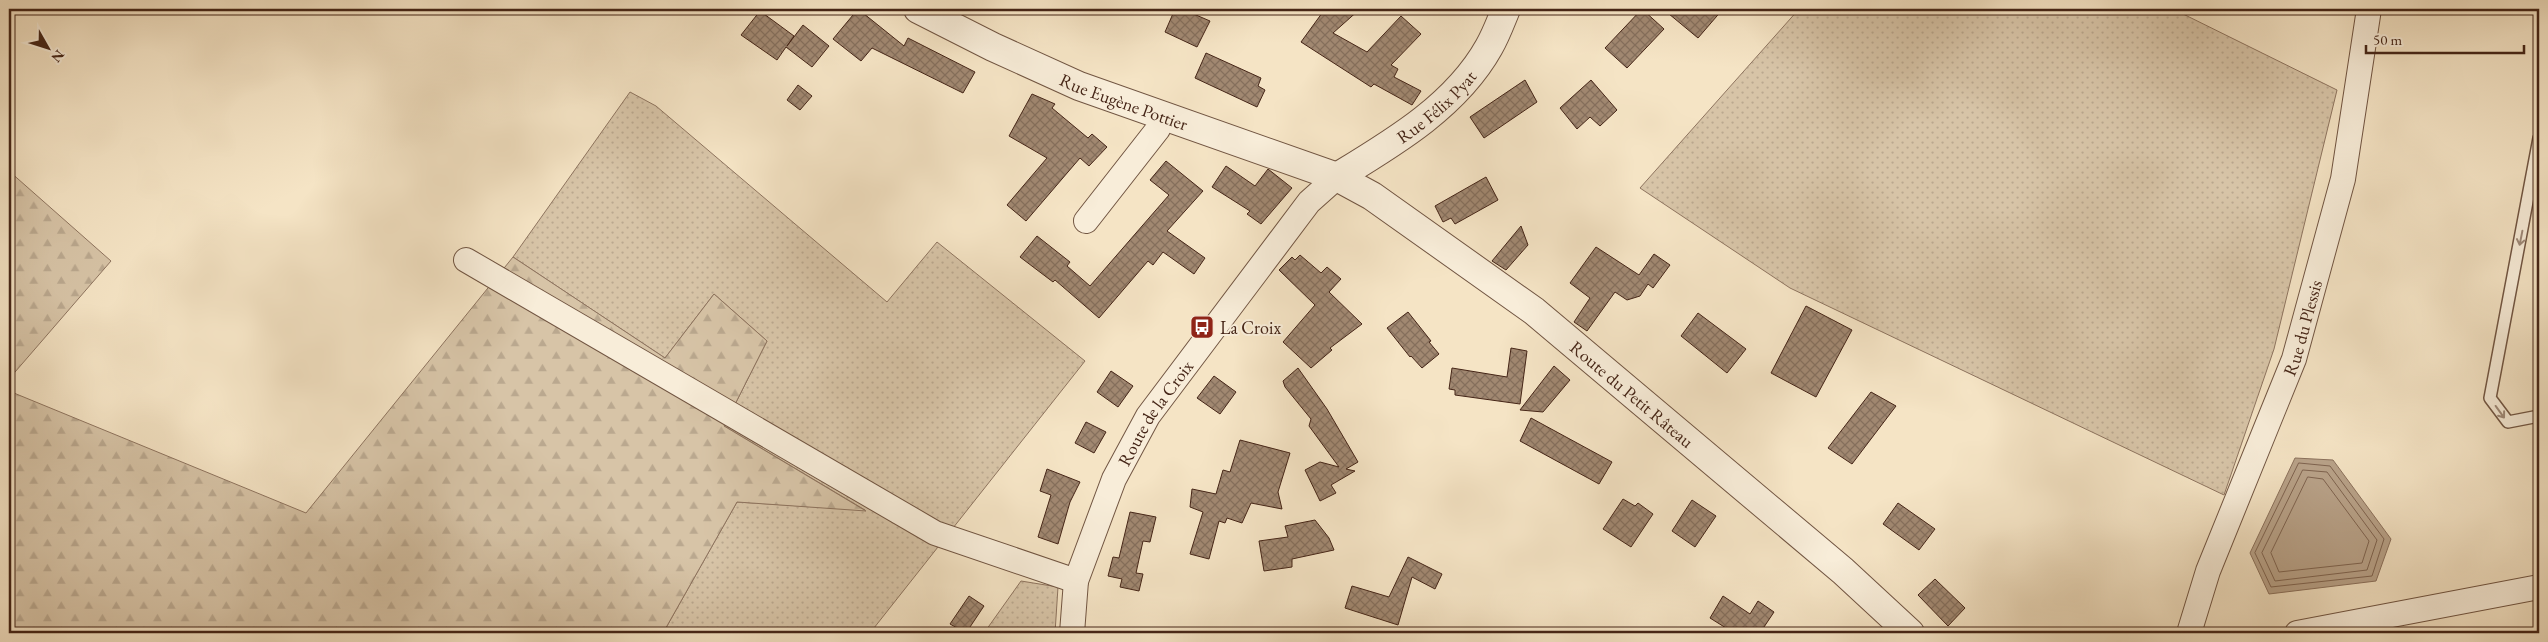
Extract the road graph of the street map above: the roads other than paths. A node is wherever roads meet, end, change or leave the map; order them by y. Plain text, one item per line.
1 (918, 9) edge
2 (1506, 9) edge
3 (2369, 9) edge
4 (1164, 117) junction
5 (2539, 138) edge
6 (1337, 177) junction
7 (1086, 220) dead end
8 (466, 260) dead end
9 (2539, 416) edge
10 (1076, 581) junction
11 (2539, 587) edge
12 (1072, 633) edge
13 (1910, 633) edge
14 (2189, 633) edge
15 (2297, 633) edge

1 - 4 street, Rue Eugène Pottier
2 - 6 street, Rue Félix Pyat
3 - 14 street, Rue du Plessis
4 - 6 street, Rue Eugène Pottier
4 - 7 street
5 -> 9 lane
6 - 10 street, Route de la Croix
6 - 13 street, Route du Petit Râteau
8 - 10 street
10 - 12 street, Route de la Croix
11 - 15 street

